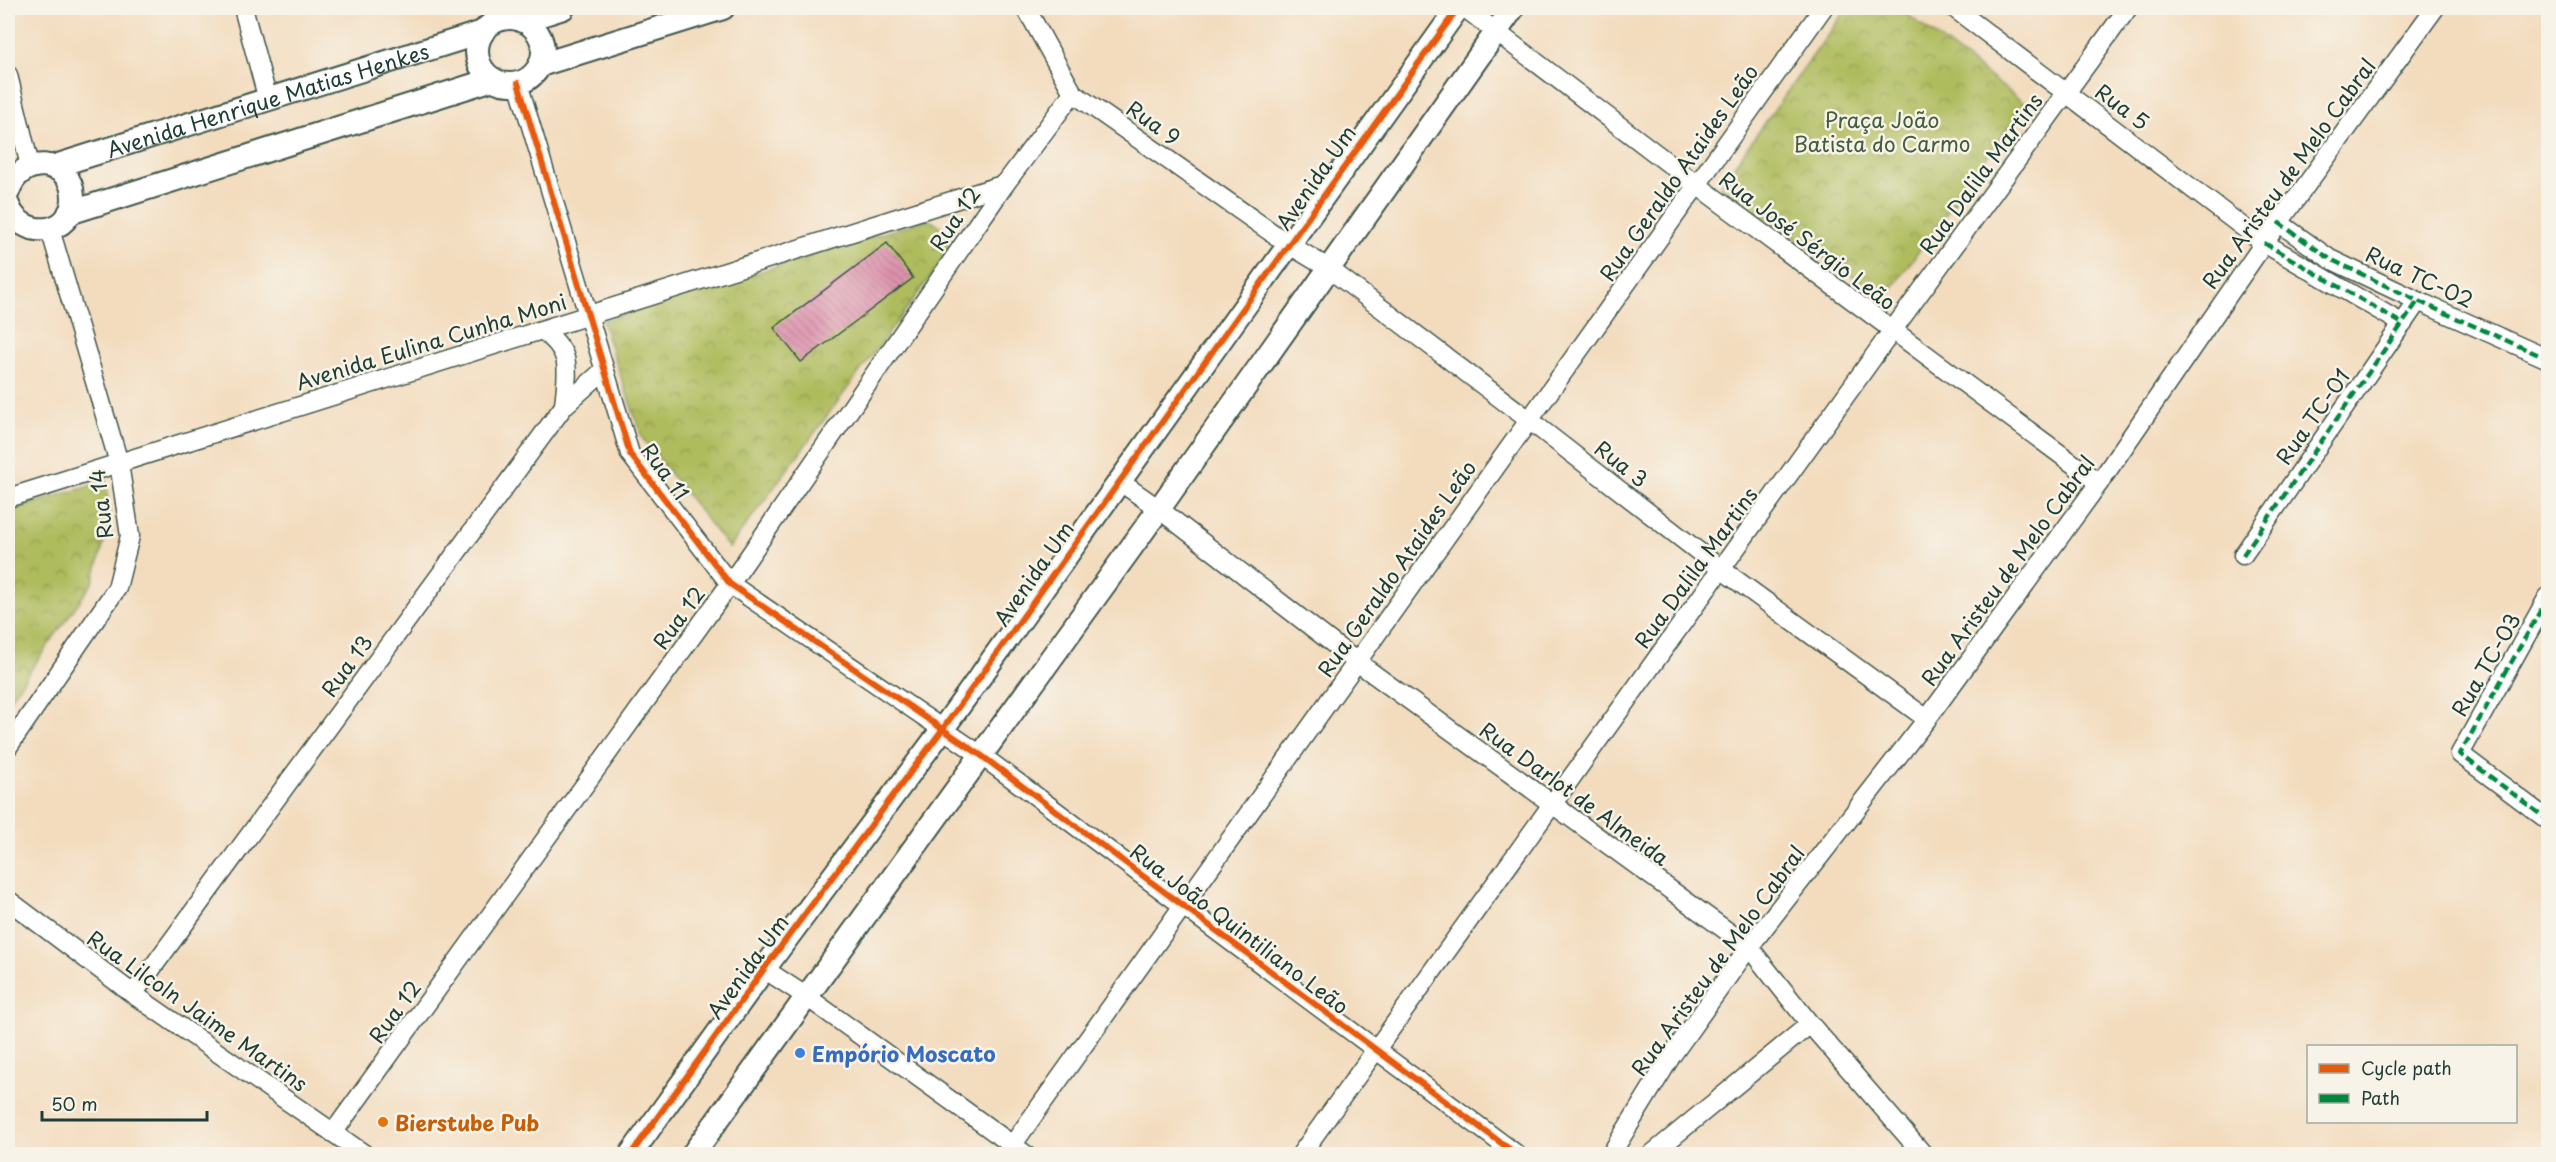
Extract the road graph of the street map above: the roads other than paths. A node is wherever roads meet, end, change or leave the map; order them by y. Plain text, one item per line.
1 (243, 8) edge
2 (563, 8) edge
3 (723, 8) edge
4 (1026, 8) edge
5 (1458, 8) edge
6 (1465, 8) edge
7 (1513, 8) edge
8 (1823, 8) edge
9 (1954, 8) edge
10 (2128, 8) edge
11 (2435, 8) edge
12 (508, 16) edge
13 (483, 32) junction
14 (1496, 32) junction
15 (540, 65) junction
16 (8, 75) edge
17 (493, 80) junction
18 (518, 83) junction
19 (2067, 92) junction
20 (1073, 93) junction
21 (268, 100) junction
22 (22, 177) edge
23 (1005, 184) junction
24 (1697, 185) junction
25 (8, 205) edge
26 (69, 213) junction
27 (2278, 222) junction
28 (50, 229) junction
29 (17, 230) edge
30 (1288, 243) junction
31 (2264, 243) junction
32 (1328, 268) junction
33 (2418, 302) junction
34 (589, 315) junction
35 (2403, 324) junction
36 (542, 330) junction
37 (1892, 331) junction
38 (2548, 359) edge
39 (604, 370) junction
40 (564, 406) junction
41 (1529, 420) junction
42 (119, 463) junction
43 (1119, 481) junction
44 (2098, 483) junction
45 (8, 498) edge
46 (1159, 509) junction
47 (2243, 555) dead end
48 (1721, 569) junction
49 (730, 584) junction
50 (2548, 597) edge
51 (1357, 662) junction
52 (1927, 719) junction
53 (942, 730) junction
54 (8, 747) edge
55 (982, 756) junction
56 (1552, 804) junction
57 (2548, 820) edge
58 (8, 900) edge
59 (1183, 906) junction
60 (1749, 947) junction
61 (764, 969) junction
62 (133, 994) junction
63 (807, 997) junction
64 (1810, 1024) junction
65 (1376, 1050) junction
66 (333, 1133) junction
67 (1015, 1151) edge
68 (364, 1155) edge
69 (631, 1155) edge
70 (693, 1155) edge
71 (1301, 1155) edge
72 (1516, 1155) edge
73 (1611, 1155) edge
74 (1652, 1155) edge
75 (1923, 1155) edge

1 - 21 street
2 - 12 street
3 - 15 street
4 - 20 street, Rua 9
5 - 30 street, Avenida Um
6 - 14 street, Rua José Sérgio Leão
7 - 14 street
8 - 24 street, Rua Geraldo Ataides Leão
9 - 19 street, Rua 5
10 - 19 street, Rua Dalila Martins
11 - 27 street, Rua Aristeu de Melo Cabral
12 - 13 street
12 - 15 street
13 - 17 street
13 - 21 street, Avenida Henrique Matias Henkes
14 - 24 street, Rua José Sérgio Leão
14 - 32 street
15 - 18 street
16 - 22 street
17 - 18 street
17 - 26 street
18 - 34 street, Rua 11
19 - 31 street, Rua 5
19 - 37 street, Rua Dalila Martins
20 - 23 street, Rua 12
20 - 30 street, Rua 9
21 - 22 street, Avenida Henrique Matias Henkes
22 - 26 street
23 - 34 street, Avenida Eulina Cunha Moni
23 - 49 street, Rua 12
24 - 37 street, Rua José Sérgio Leão
24 - 41 street, Rua Geraldo Ataides Leão
25 - 29 street
26 - 28 street
27 - 31 street, Rua Aristeu de Melo Cabral
27 - 33 street, Rua TC-02
28 - 29 street
28 - 42 street, Rua 14
30 - 32 street, Rua 3
30 - 43 street, Avenida Um
31 - 35 street
31 - 44 street, Rua Aristeu de Melo Cabral
32 - 41 street, Rua 3
32 - 46 street
33 - 35 street, Rua TC-01
33 - 38 street, Rua TC-02
34 - 36 street, Avenida Eulina Cunha Moni
34 - 39 street, Rua 11
35 - 47 street, Rua TC-01
36 - 40 street
36 - 42 street, Avenida Eulina Cunha Moni
37 - 44 street, Rua José Sérgio Leão
37 - 48 street, Rua Dalila Martins
39 - 40 street, Rua 13
39 - 49 street, Rua 11
40 - 62 street, Rua 13
41 - 48 street, Rua 3
41 - 51 street, Rua Geraldo Ataides Leão
42 - 45 street, Avenida Eulina Cunha Moni
42 - 54 street, Rua 14
43 - 46 street, Rua Darlot de Almeida
43 - 53 street, Avenida Um
44 - 52 street, Rua Aristeu de Melo Cabral
46 - 51 street, Rua Darlot de Almeida
46 - 55 street
48 - 52 street, Rua 3
48 - 56 street, Rua Dalila Martins
49 - 53 street, Rua 11
49 - 66 street, Rua 12
50 - 57 street, Rua TC-03
51 - 56 street, Rua Darlot de Almeida
51 - 59 street, Rua Geraldo Ataides Leão
52 - 60 street, Rua Aristeu de Melo Cabral
53 - 55 street, Rua João Quintiliano Leão
53 - 61 street, Avenida Um
55 - 59 street, Rua João Quintiliano Leão
55 - 63 street
56 - 60 street, Rua Darlot de Almeida
56 - 65 street, Rua Dalila Martins
58 - 62 street, Rua Lilcoln Jaime Martins
59 - 65 street, Rua João Quintiliano Leão
59 - 67 street, Rua Geraldo Ataides Leão
60 - 64 street, Rua Darlot de Almeida
60 - 73 street, Rua Aristeu de Melo Cabral
61 - 63 street
61 - 69 street, Avenida Um
62 - 66 street, Rua Lilcoln Jaime Martins
63 - 67 street
63 - 70 street
64 - 74 street
64 - 75 street, Rua Darlot de Almeida
65 - 71 street, Rua Dalila Martins
65 - 72 street, Rua João Quintiliano Leão
66 - 68 street, Rua Lilcoln Jaime Martins

